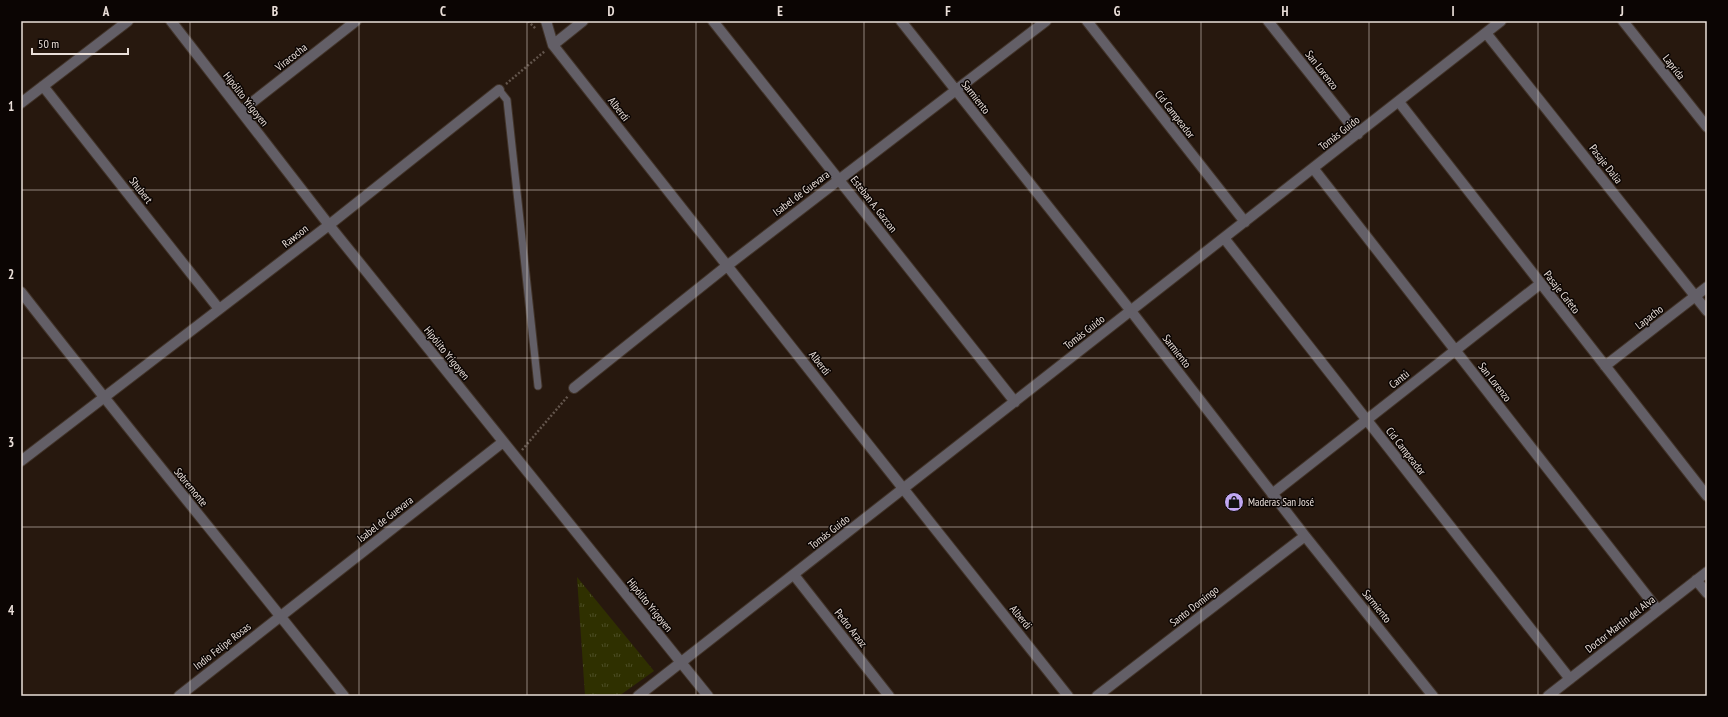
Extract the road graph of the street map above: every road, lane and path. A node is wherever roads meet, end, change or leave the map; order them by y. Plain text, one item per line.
1 (128, 21) edge
2 (171, 21) edge
3 (356, 21) edge
4 (528, 21) edge
5 (546, 21) edge
6 (584, 21) edge
7 (713, 21) edge
8 (901, 21) edge
9 (1046, 21) edge
10 (1087, 21) edge
11 (1268, 21) edge
12 (1501, 21) edge
13 (1623, 21) edge
14 (538, 30) dead end
15 (1486, 33) junction
16 (553, 45) junction
17 (43, 86) junction
18 (499, 90) junction
19 (956, 91) junction
20 (1398, 102) junction
21 (21, 103) edge
22 (241, 111) junction
23 (1707, 127) edge
24 (1358, 134) junction
25 (1313, 168) junction
26 (839, 179) junction
27 (1245, 222) junction
28 (329, 225) junction
29 (1224, 238) junction
30 (728, 265) junction
31 (1540, 284) junction
32 (1707, 287) edge
33 (21, 292) edge
34 (1696, 296) junction
35 (220, 309) junction
36 (1131, 311) junction
37 (1707, 311) edge
38 (1455, 350) junction
39 (1605, 366) junction
40 (538, 386) dead end
41 (574, 388) joint
42 (103, 398) junction
43 (1015, 402) junction
44 (1366, 420) junction
45 (504, 442) junction
46 (516, 458) junction
47 (21, 461) edge
48 (903, 490) junction
49 (1272, 494) junction
50 (1707, 496) edge
51 (1305, 536) junction
52 (1707, 572) edge
53 (794, 575) junction
54 (1696, 580) junction
55 (1707, 593) edge
56 (1658, 610) junction
57 (281, 616) junction
58 (681, 662) junction
59 (1570, 679) junction
60 (179, 696) edge
61 (344, 696) edge
62 (638, 696) edge
63 (708, 696) edge
64 (889, 696) edge
65 (1068, 696) edge
66 (1097, 696) edge
67 (1433, 696) edge
68 (1548, 696) edge

1 - 17 street
2 - 22 street, Hipólito Yrigoyen
3 - 22 street, Viracocha
4 - 14 path
5 - 16 street
6 - 16 street
7 - 26 street, Esteban A. Gazcon
8 - 19 street, Sarmiento
9 - 19 street, Isabel de Guevara
10 - 27 street, Cid Campeador
11 - 24 street, San Lorenzo
12 - 15 street, Tomás Guido
13 - 23 street, Laprida
15 - 20 street, Tomás Guido
15 - 34 street, Pasaje Dalia
16 - 18 path
16 - 30 street, Alberdi
17 - 21 street
17 - 35 street, Shubert
18 - 28 street, Rawson
18 - 40 lane
19 - 26 street, Isabel de Guevara
19 - 36 street, Sarmiento
20 - 24 street, Tomás Guido
20 - 31 street, Pasaje Cafeto
22 - 28 street, Hipólito Yrigoyen
24 - 25 street, Tomás Guido
25 - 27 street, Tomás Guido
25 - 38 street, San Lorenzo
26 - 30 street, Isabel de Guevara
26 - 43 street, Esteban A. Gazcon
27 - 29 street, Tomás Guido
28 - 35 street, Rawson
28 - 45 street, Hipólito Yrigoyen
29 - 36 street, Tomás Guido
29 - 44 street, Cid Campeador
30 - 41 street, Isabel de Guevara
30 - 48 street, Alberdi
31 - 38 street, Cantú
31 - 39 street, Pasaje Cafeto
32 - 34 street, Lapacho
33 - 42 street, Sobremonte
34 - 37 street, Pasaje Dalia
34 - 39 street, Lapacho
35 - 42 street, Rawson
36 - 43 street, Tomás Guido
36 - 49 street, Sarmiento
38 - 44 street, Cantú
38 - 56 street, San Lorenzo
39 - 50 street, Pasaje Cafeto
41 - 46 path
42 - 47 street, Rawson
42 - 57 street, Sobremonte
43 - 48 street, Tomás Guido
44 - 49 street, Cantú
44 - 59 street, Cid Campeador
45 - 46 street, Hipólito Yrigoyen
45 - 57 street, Isabel de Guevara
46 - 58 street, Hipólito Yrigoyen
48 - 53 street, Tomás Guido
48 - 65 street, Alberdi
49 - 51 street, Sarmiento
51 - 66 street, Santo Domingo
51 - 67 street, Sarmiento
52 - 54 street, Doctor Martín del Alva
53 - 58 street, Tomás Guido
53 - 64 street, Pedro Araoz
54 - 55 street
54 - 56 street, Doctor Martín del Alva
56 - 59 street, Doctor Martín del Alva
57 - 60 street, Indio Felipe Rosas
57 - 61 street, Sobremonte
58 - 62 street, Tomás Guido
58 - 63 street, Hipólito Yrigoyen
59 - 68 street, Doctor Martín del Alva

